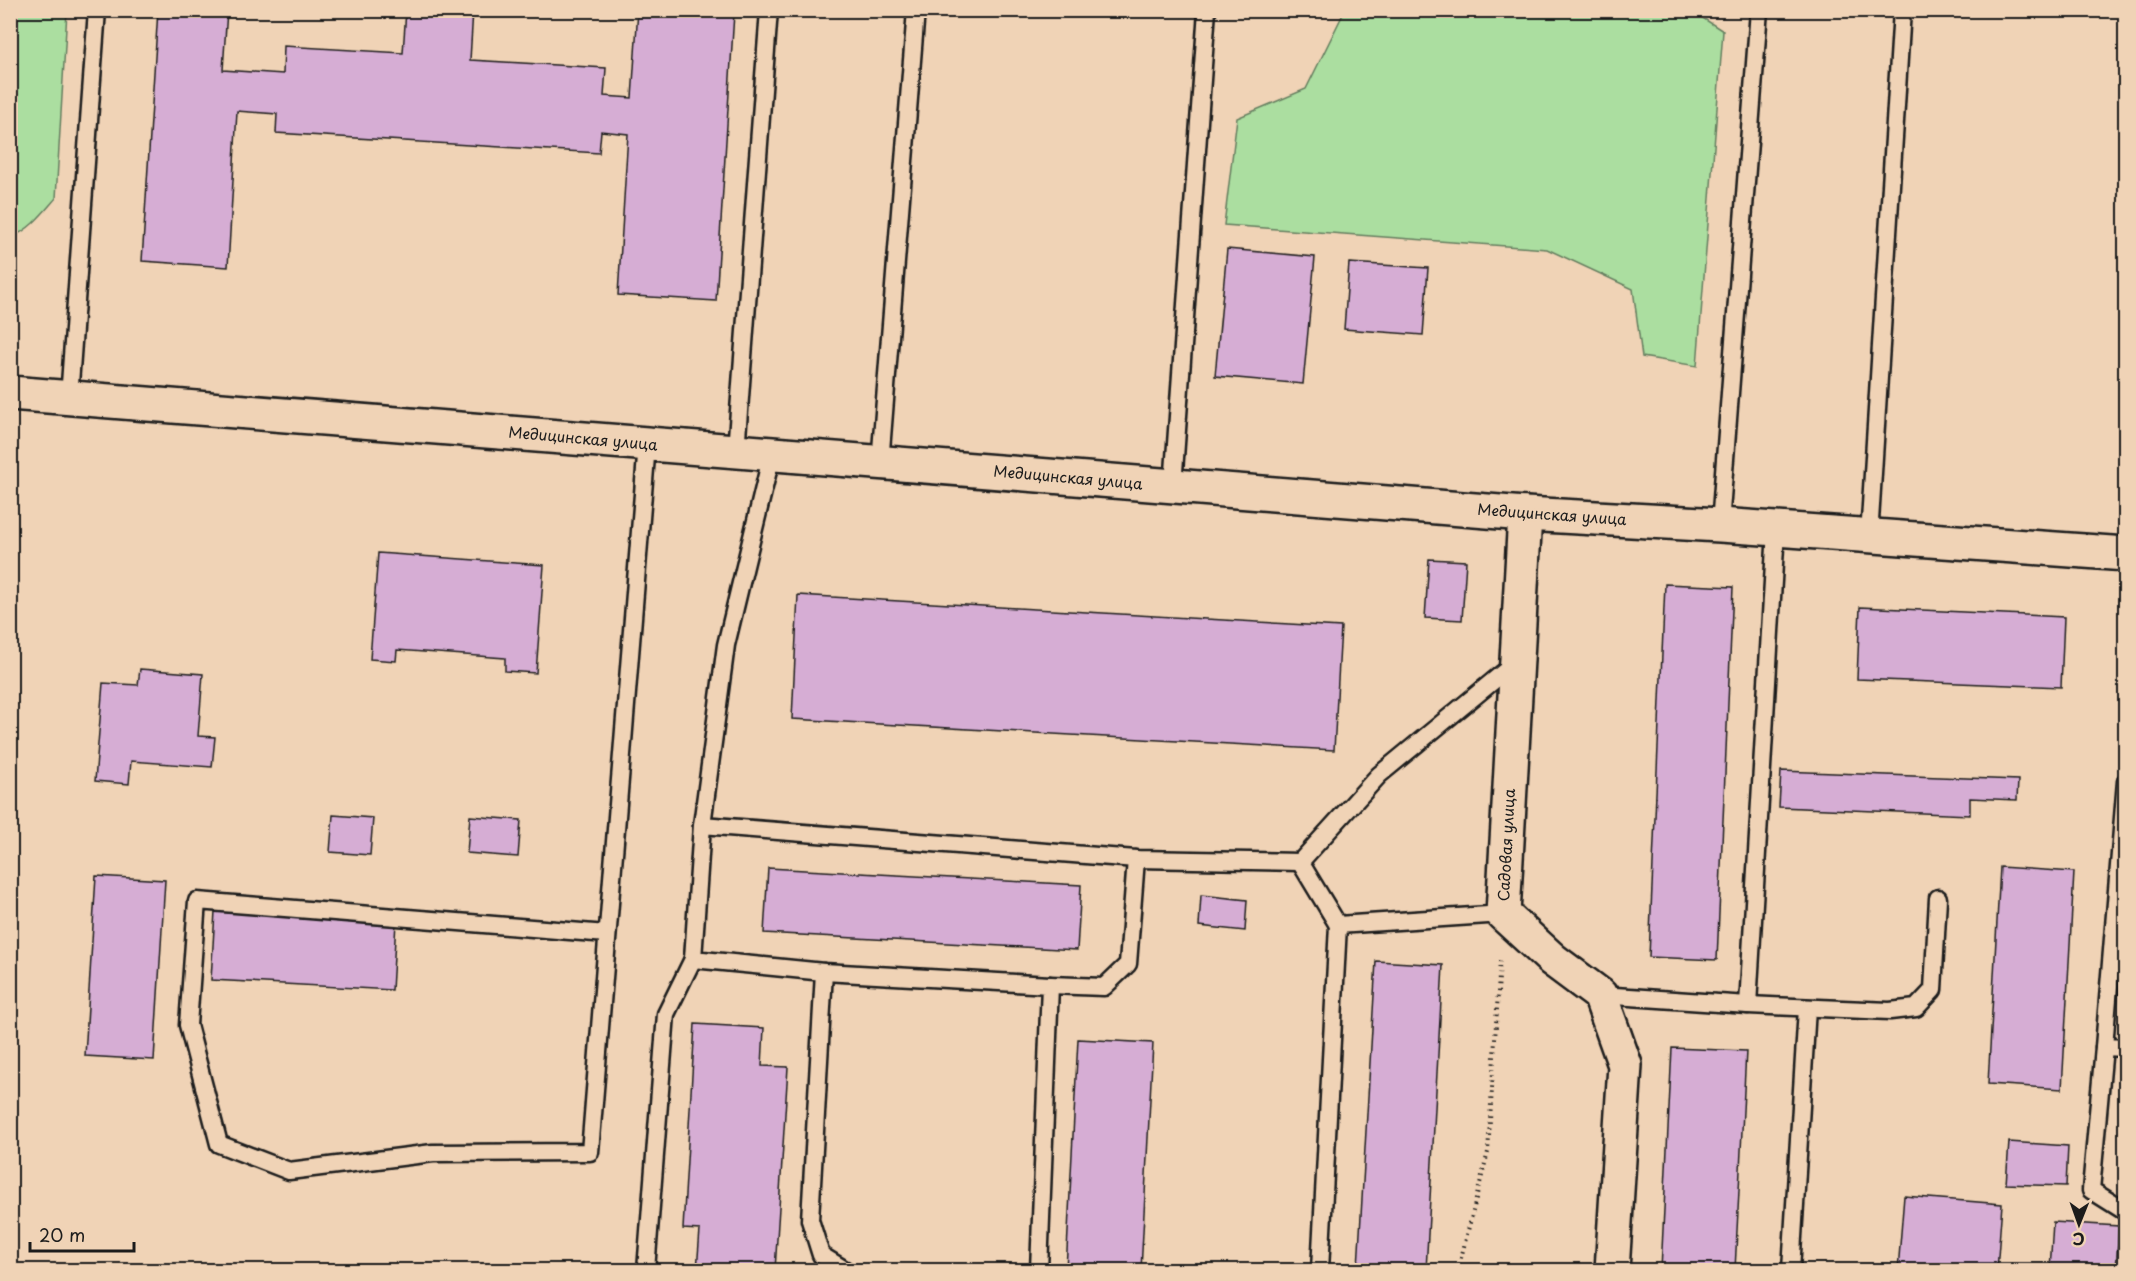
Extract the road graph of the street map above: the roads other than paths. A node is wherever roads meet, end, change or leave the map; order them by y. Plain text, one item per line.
1 (97, 10) edge
2 (769, 10) edge
3 (916, 10) edge
4 (1207, 10) edge
5 (1759, 10) edge
6 (1902, 10) edge
7 (10, 393) edge
8 (69, 398) junction
9 (647, 444) junction
10 (736, 451) junction
11 (772, 454) junction
12 (880, 463) junction
13 (1173, 486) junction
14 (1525, 514) junction
15 (1720, 525) junction
16 (1776, 530) junction
17 (1869, 537) junction
18 (2126, 554) edge
19 (1517, 661) junction
20 (2126, 781) edge
21 (702, 825) junction
22 (1136, 859) junction
23 (1300, 862) junction
24 (1938, 898) dead end
25 (1503, 914) junction
26 (1338, 925) junction
27 (607, 934) junction
28 (693, 959) junction
29 (824, 972) junction
30 (1050, 985) junction
31 (1600, 995) junction
32 (1748, 1005) junction
33 (1807, 1008) junction
34 (2103, 1047) junction
35 (2126, 1048) edge
36 (2126, 1212) edge
37 (646, 1270) edge
38 (845, 1270) edge
39 (1038, 1270) edge
40 (1320, 1270) edge
41 (1612, 1270) edge
42 (1791, 1270) edge

1 - 8 lane
2 - 10 lane
3 - 12 lane
4 - 13 lane
5 - 15 lane
6 - 17 lane
7 - 8 main road, Медицинская улица
8 - 9 main road, Медицинская улица
9 - 10 main road, Медицинская улица
9 - 27 lane
10 - 11 main road, Медицинская улица
11 - 12 main road, Медицинская улица
11 - 21 lane
12 - 13 main road, Медицинская улица
13 - 14 main road, Медицинская улица
14 - 15 main road, Медицинская улица
14 - 19 main road, Садовая улица
15 - 16 main road, Медицинская улица
16 - 17 main road, Медицинская улица
16 - 32 lane
17 - 18 main road, Медицинская улица
19 - 23 lane
19 - 25 main road, Садовая улица
20 - 34 lane
21 - 22 lane
21 - 28 lane
22 - 23 lane
22 - 30 lane
23 - 26 lane
24 - 33 lane
25 - 26 lane
25 - 31 main road, Садовая улица
26 - 40 lane
27 - 27 lane
28 - 29 lane
28 - 37 lane
29 - 30 lane
29 - 38 lane
30 - 39 lane
31 - 32 lane
31 - 41 main road
32 - 33 lane
33 - 42 lane
34 - 35 lane
34 - 36 lane

